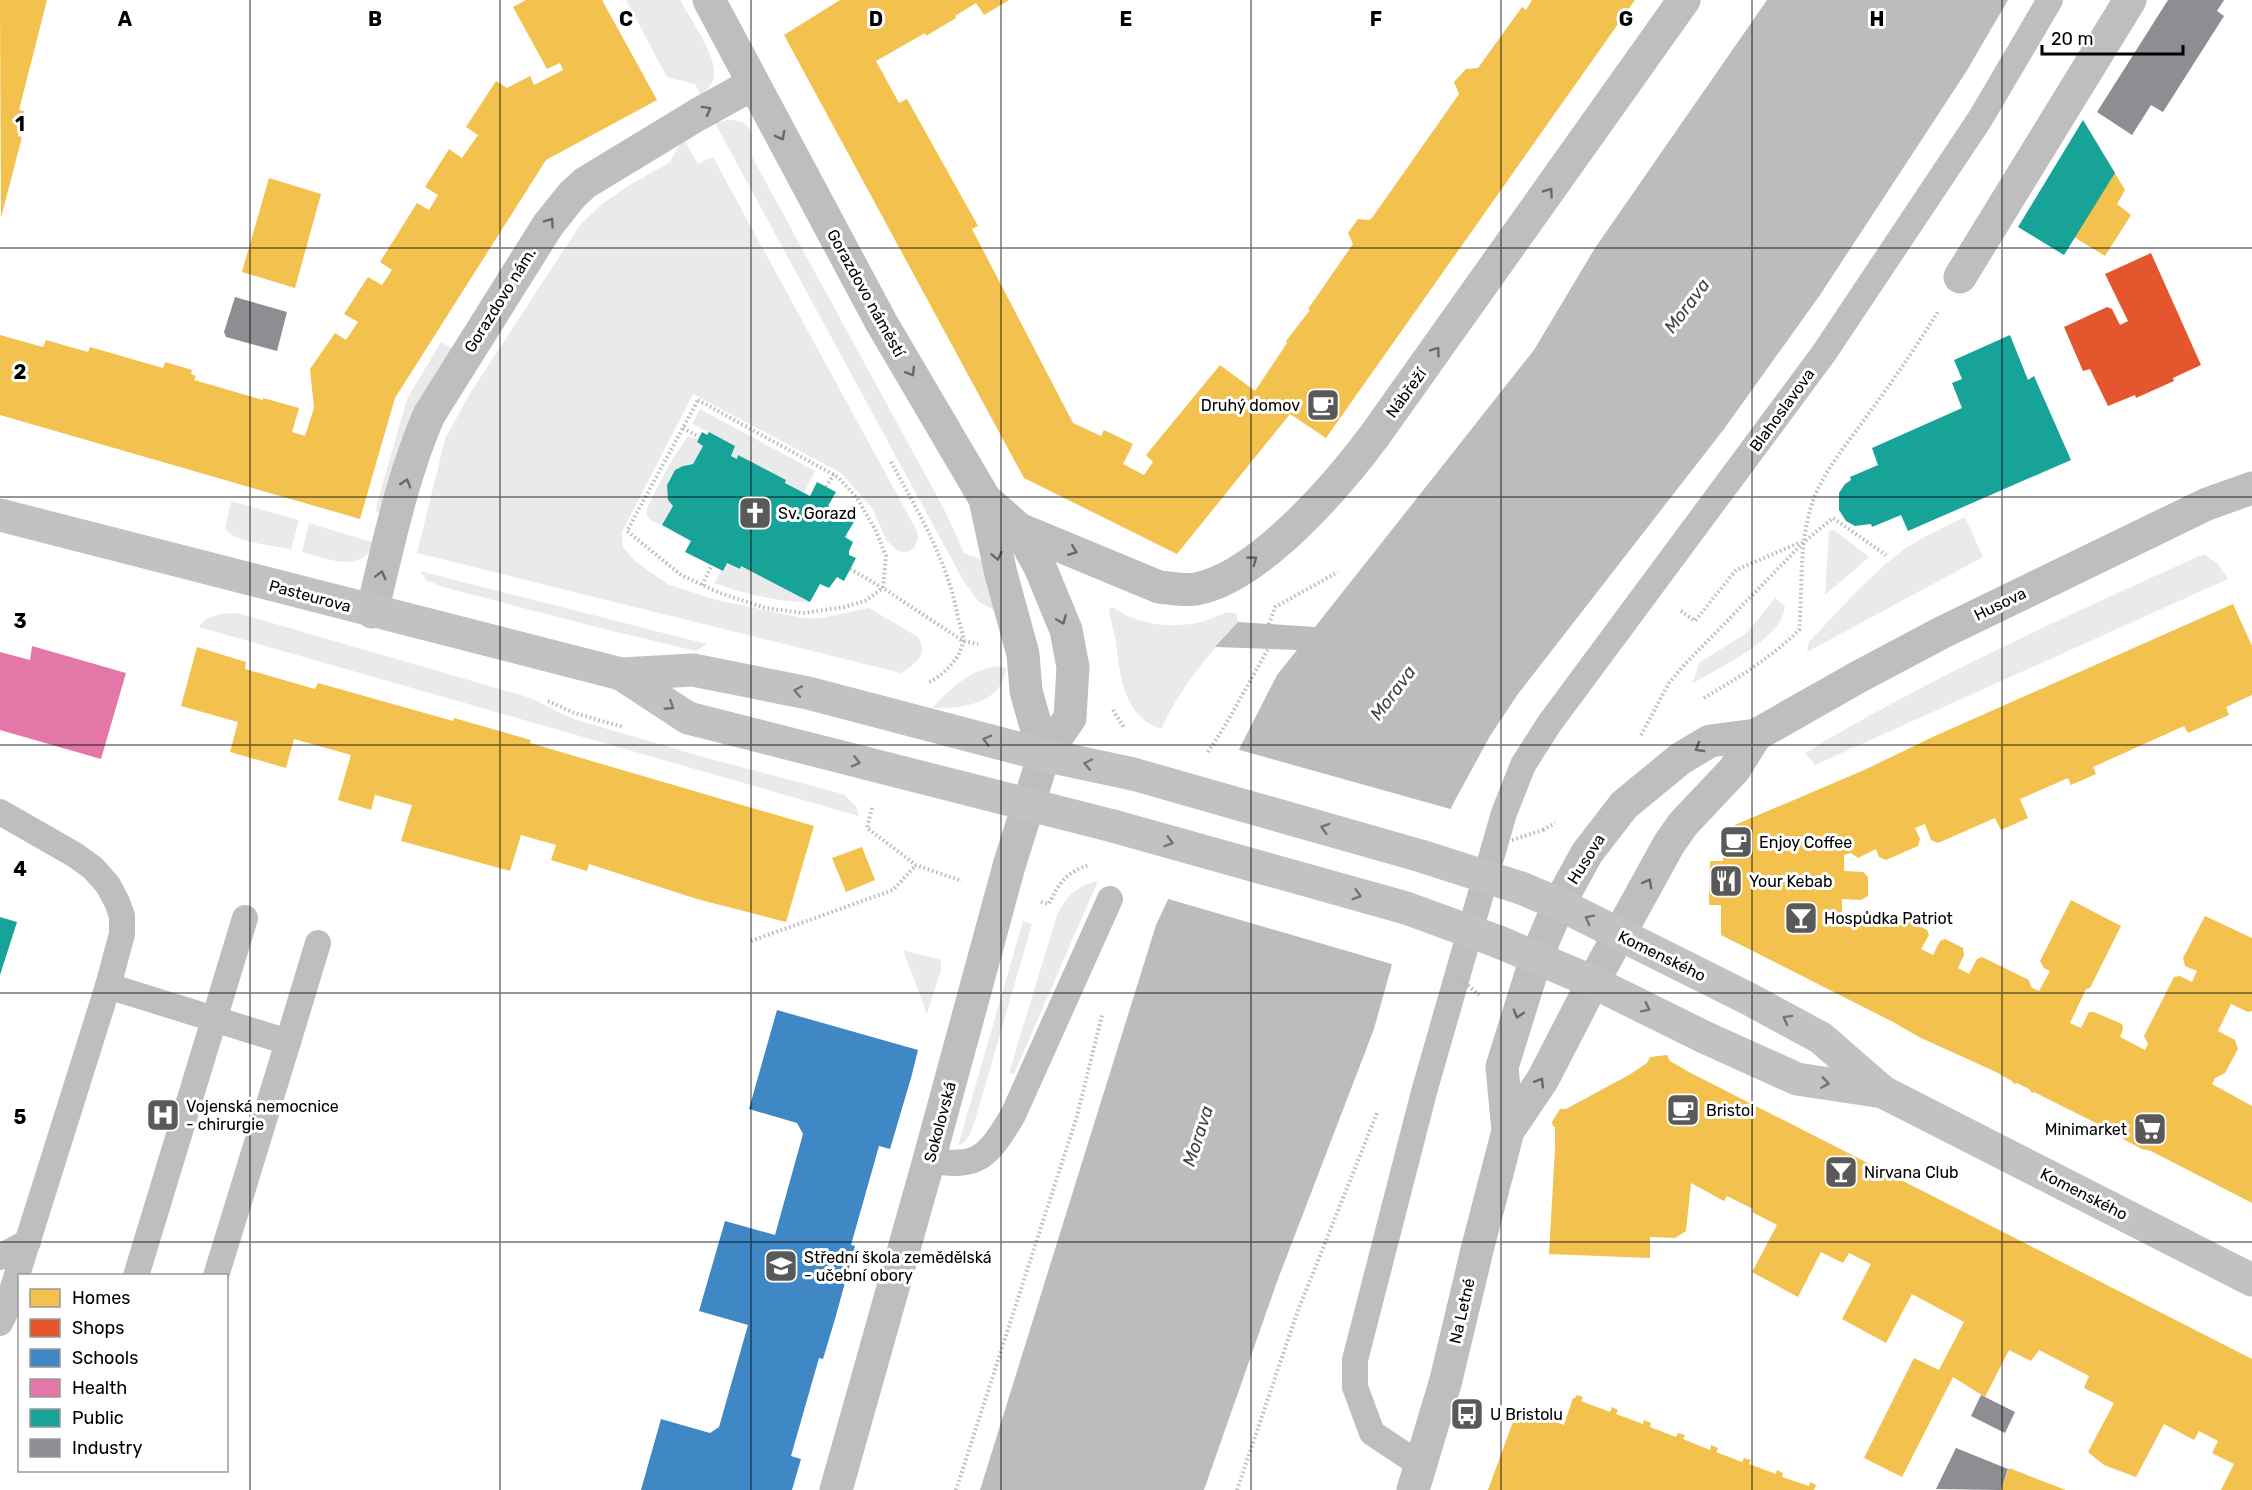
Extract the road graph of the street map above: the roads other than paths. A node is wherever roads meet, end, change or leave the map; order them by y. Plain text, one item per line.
1 (709, 0) edge
2 (1684, 0) edge
3 (2050, 0) edge
4 (2130, 0) edge
5 (753, 84) junction
6 (1960, 277) road end
7 (2252, 488) edge
8 (985, 499) junction
9 (0, 515) edge
10 (1019, 529) junction
11 (372, 612) junction
12 (621, 674) junction
13 (1756, 735) junction
14 (1044, 755) junction
15 (1028, 804) junction
16 (0, 812) edge
17 (1110, 899) dead end
18 (1559, 904) junction
19 (245, 918) dead end
20 (1619, 934) junction
21 (318, 943) dead end
22 (1536, 958) junction
23 (1593, 982) junction
24 (108, 986) junction
25 (213, 1019) junction
26 (288, 1042) junction
27 (1883, 1092) junction
28 (1508, 1131) junction
29 (929, 1160) junction
30 (28, 1242) junction
31 (0, 1257) edge
32 (136, 1274) edge
33 (216, 1274) edge
34 (2252, 1280) edge
35 (0, 1323) edge
36 (1418, 1478) edge
37 (836, 1490) edge

1 - 5 street, Gorazdovo náměstí
10 -> 2 street, Nábřeží
3 - 36 lane, Blahoslavova
4 - 6 street
5 -> 8 street, Gorazdovo náměstí
11 -> 5 street, Gorazdovo nám.
7 - 13 street, Husova
8 - 10 street
8 -> 14 street
9 - 11 main road, Pasteurova
10 -> 14 street, Sokolovská
11 - 12 main road, Pasteurova
14 -> 12 main road, Komenského
12 -> 15 main road, Komenského
13 -> 18 street, Husova
20 -> 13 street, Husova
14 - 15 street, Sokolovská
18 -> 14 main road, Komenského, bridge
15 -> 22 main road, Komenského, bridge
15 - 29 street, Sokolovská
16 - 24 lane
17 - 29 lane
20 -> 18 main road, Komenského
18 - 22 street, Husova
19 - 25 lane
20 - 23 street, Husova
27 -> 20 main road, Komenského
21 - 26 lane
22 - 23 main road, Komenského
22 -> 28 street, Na Letné
23 -> 27 main road, Komenského
28 -> 23 street, Na Letné
24 - 25 lane
24 - 30 lane
25 - 26 lane
25 - 32 lane
26 - 33 lane
27 - 34 main road, Komenského
28 - 36 street, Na Letné
29 - 37 street, Sokolovská
30 - 31 lane
30 - 35 lane

